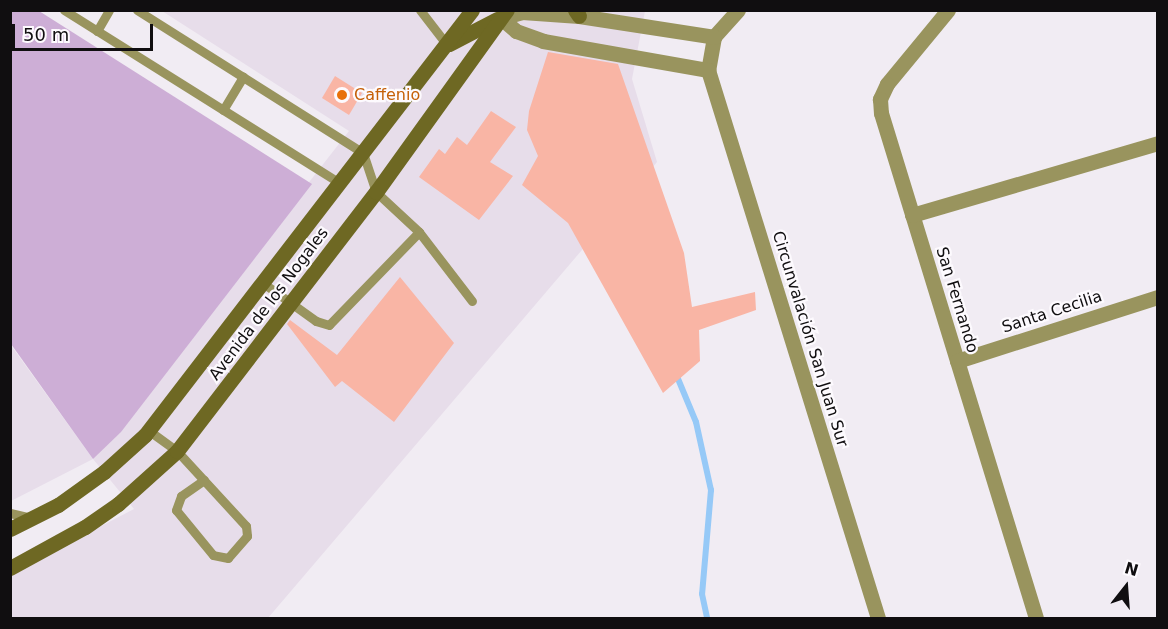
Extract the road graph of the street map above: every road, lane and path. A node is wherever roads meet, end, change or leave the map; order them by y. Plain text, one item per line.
1 (64, 10) edge
2 (109, 10) edge
3 (137, 10) edge
4 (420, 10) edge
5 (472, 10) edge
6 (738, 10) edge
7 (948, 10) edge
8 (503, 13) edge
9 (577, 13) edge
10 (97, 31) junction
11 (714, 37) junction
12 (447, 45) junction
13 (708, 70) junction
14 (243, 77) junction
15 (223, 110) junction
16 (1158, 143) edge
17 (363, 153) junction
18 (340, 183) junction
19 (375, 192) junction
20 (912, 215) junction
21 (418, 232) junction
22 (263, 283) junction
23 (1158, 297) edge
24 (472, 301) dead end
25 (292, 303) junction
26 (957, 361) junction
27 (148, 430) junction
28 (177, 451) junction
29 (204, 480) junction
30 (10, 513) edge
31 (32, 518) junction
32 (10, 529) edge
33 (10, 568) edge
34 (878, 618) edge
35 (1036, 618) edge

1 - 10 lane
2 - 10 lane
3 - 14 lane
4 - 12 lane
5 - 12 main road, Avenida de los Nogales
6 - 11 street
7 - 20 street, San Fernando
8 - 9 street
8 - 12 main road
8 - 13 street
8 - 19 main road, Avenida de los Nogales
9 - 11 street
10 - 15 lane
11 - 13 street, Circunvalación San Juan Sur
12 - 17 main road, Avenida de los Nogales
13 - 34 street, Circunvalación San Juan Sur
14 - 15 lane
14 - 17 lane
15 - 18 lane
16 - 20 street
17 - 18 main road, Avenida de los Nogales
17 - 19 lane
18 - 22 main road, Avenida de los Nogales
19 - 21 lane
19 - 25 main road, Avenida de los Nogales
20 - 26 street, San Fernando
21 - 24 lane
21 - 25 lane
22 - 25 lane
22 - 27 main road, Avenida de los Nogales
23 - 26 street, Santa Cecilia
25 - 28 main road, Avenida de los Nogales
26 - 35 street, San Fernando
27 - 28 lane
27 - 31 main road, Avenida de los Nogales
28 - 29 lane
28 - 33 main road, Avenida de los Nogales
29 - 29 lane
30 - 31 lane
31 - 32 main road, Avenida de los Nogales

